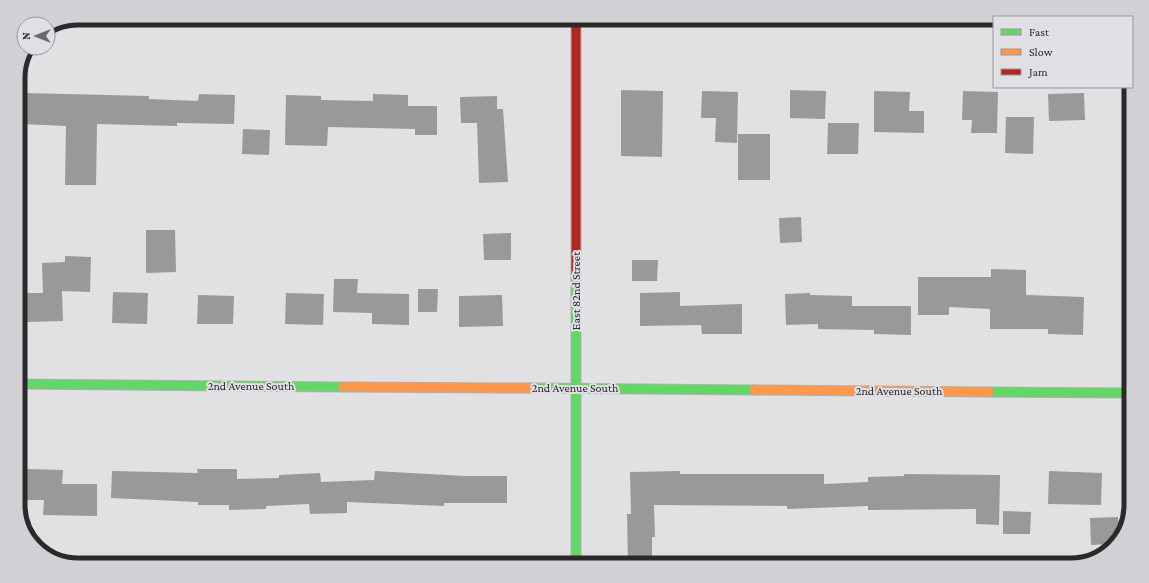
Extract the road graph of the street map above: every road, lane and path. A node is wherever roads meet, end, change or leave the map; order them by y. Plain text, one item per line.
1 (576, 25) edge
2 (25, 384) edge
3 (576, 388) junction
4 (1124, 392) edge
5 (576, 558) edge

1 - 3 street, East 82nd Street
2 - 3 street, 2nd Avenue South
3 - 4 street, 2nd Avenue South
3 - 5 street, East 82nd Street

